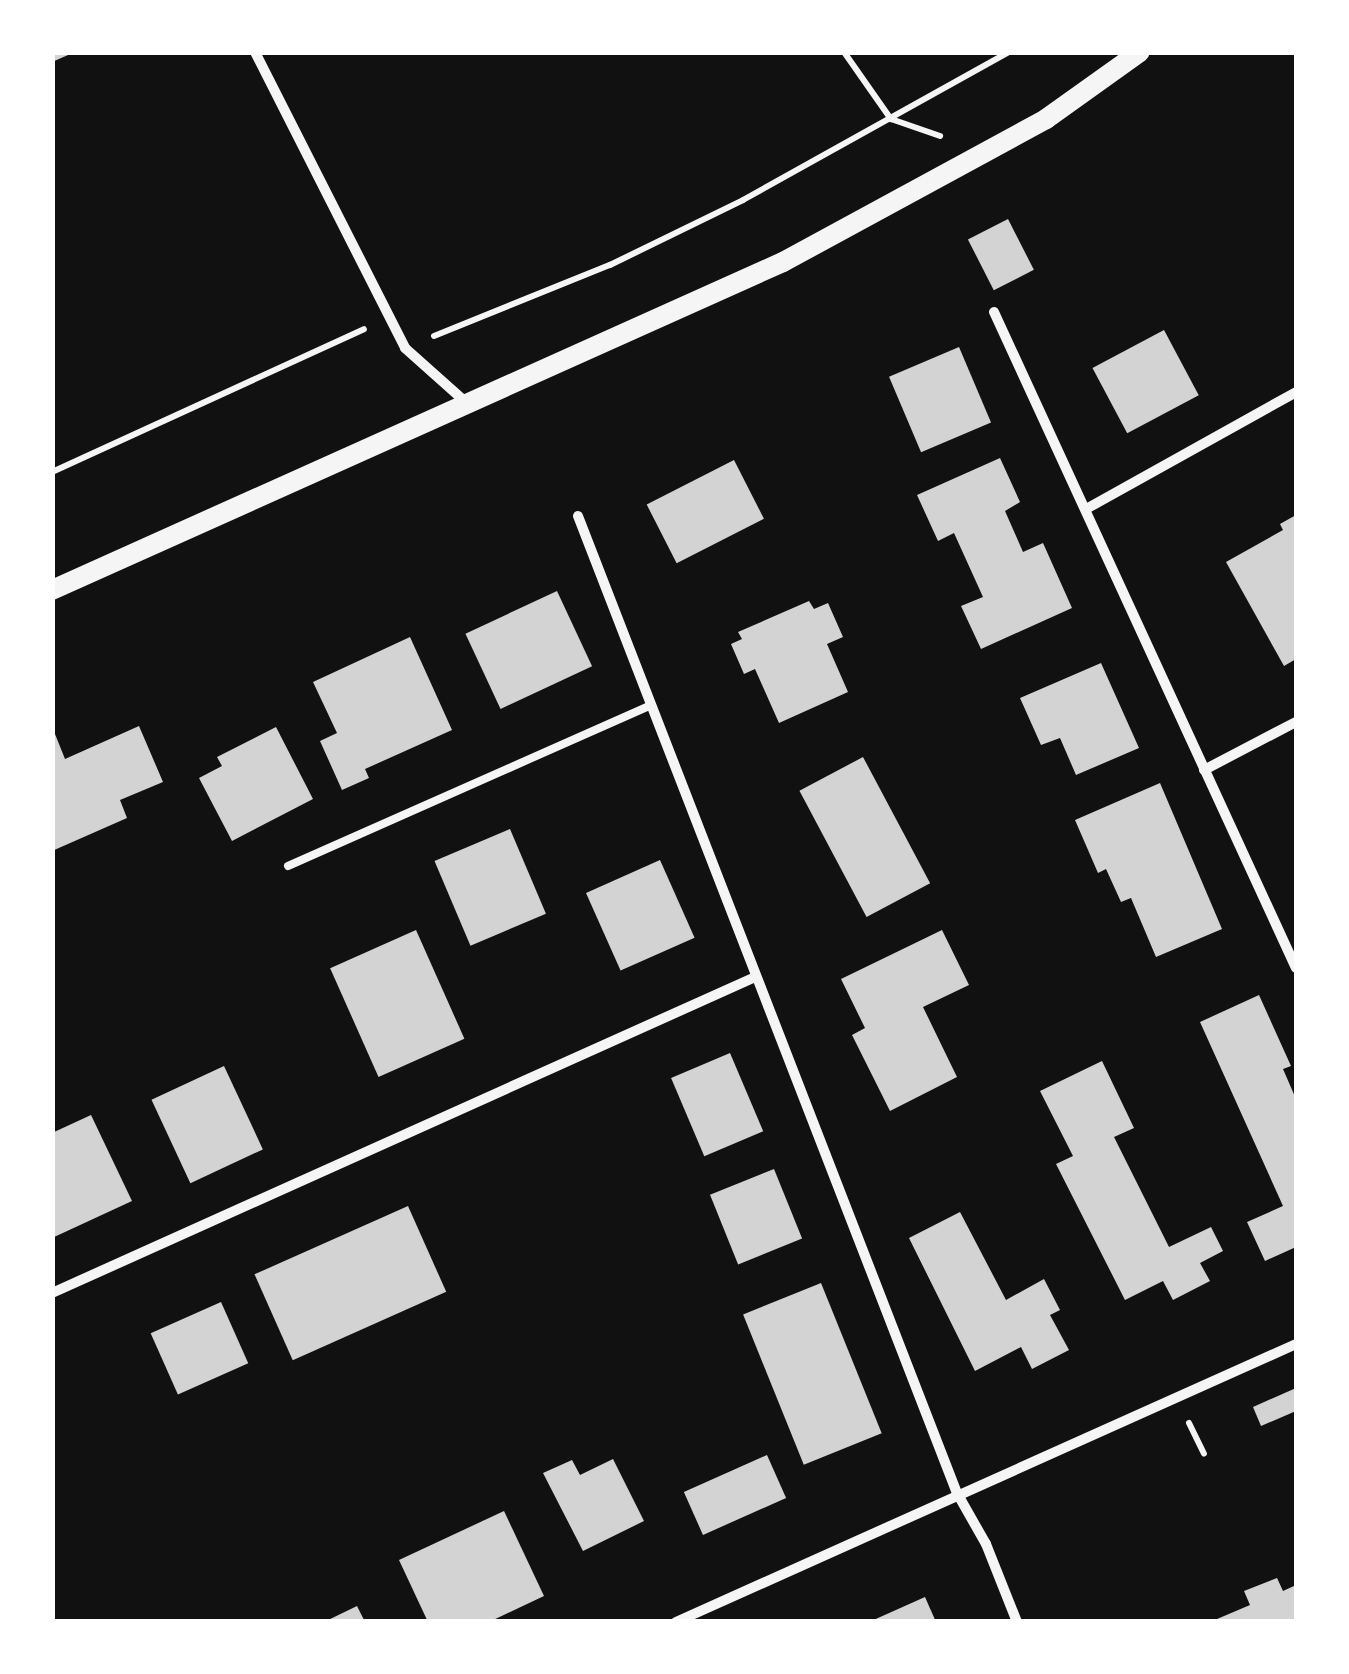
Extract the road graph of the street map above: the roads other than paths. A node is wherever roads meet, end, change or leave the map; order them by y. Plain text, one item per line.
1 (255, 52) edge
2 (1140, 52) edge
3 (994, 312) dead end
4 (1296, 392) edge
5 (469, 406) junction
6 (1086, 509) junction
7 (578, 516) dead end
8 (52, 590) edge
9 (650, 706) junction
10 (1296, 722) edge
11 (1204, 770) junction
12 (288, 866) dead end
13 (1296, 968) edge
14 (755, 977) junction
15 (52, 1293) edge
16 (1296, 1344) edge
17 (958, 1493) junction
18 (676, 1622) edge
19 (1017, 1622) edge

1 - 5 street
2 - 5 main road
3 - 6 street
4 - 6 street
5 - 8 main road
6 - 11 street
7 - 9 street
9 - 12 lane
9 - 14 street
10 - 11 street
11 - 13 street
14 - 15 street
14 - 17 street
16 - 17 street
17 - 18 street
17 - 19 street

